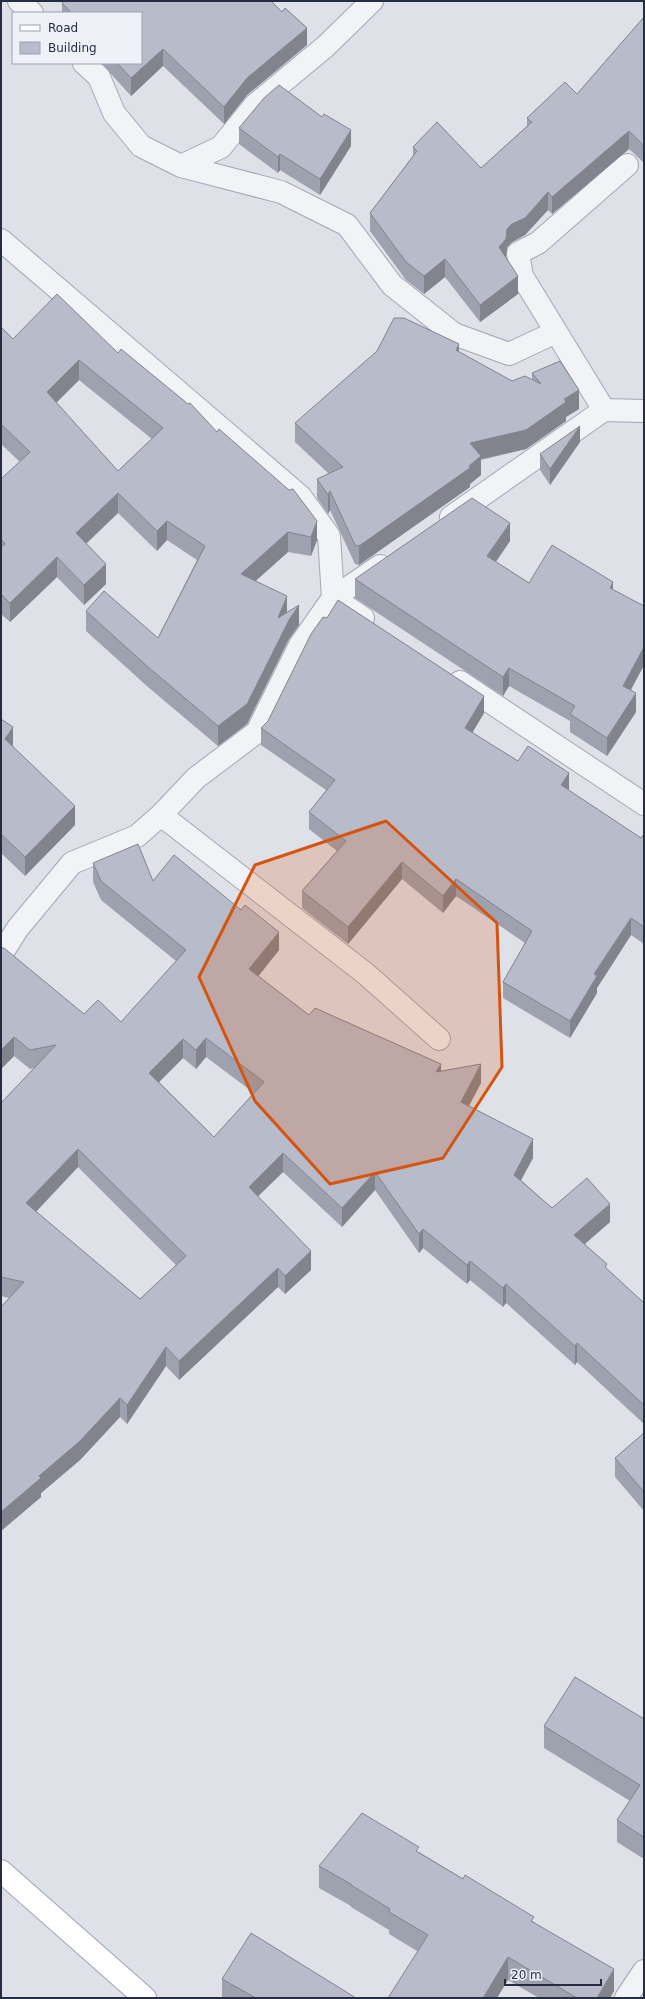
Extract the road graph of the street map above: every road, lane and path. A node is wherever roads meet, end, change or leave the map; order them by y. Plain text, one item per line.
1 (19, 1) edge
2 (372, 1) edge
3 (31, 12) edge
4 (85, 64) edge
5 (627, 165) dead end
6 (181, 166) junction
7 (1, 240) edge
8 (556, 332) junction
9 (604, 410) junction
10 (644, 411) edge
11 (433, 529) edge
12 (396, 555) edge
13 (333, 598) junction
14 (380, 629) edge
15 (446, 673) edge
16 (644, 804) edge
17 (161, 815) junction
18 (1, 955) edge
19 (438, 1039) dead end
20 (1, 1871) edge
21 (644, 1971) edge
22 (145, 1998) edge
23 (626, 1998) edge

1 - 3 street
2 - 6 street
4 - 6 street
5 - 8 street
6 - 8 street
7 - 13 street
8 - 9 street
9 - 10 street
9 - 11 street
12 - 13 street
13 - 14 street
13 - 17 street
15 - 16 street
17 - 18 street
17 - 19 street
20 - 22 main road
21 - 23 street

